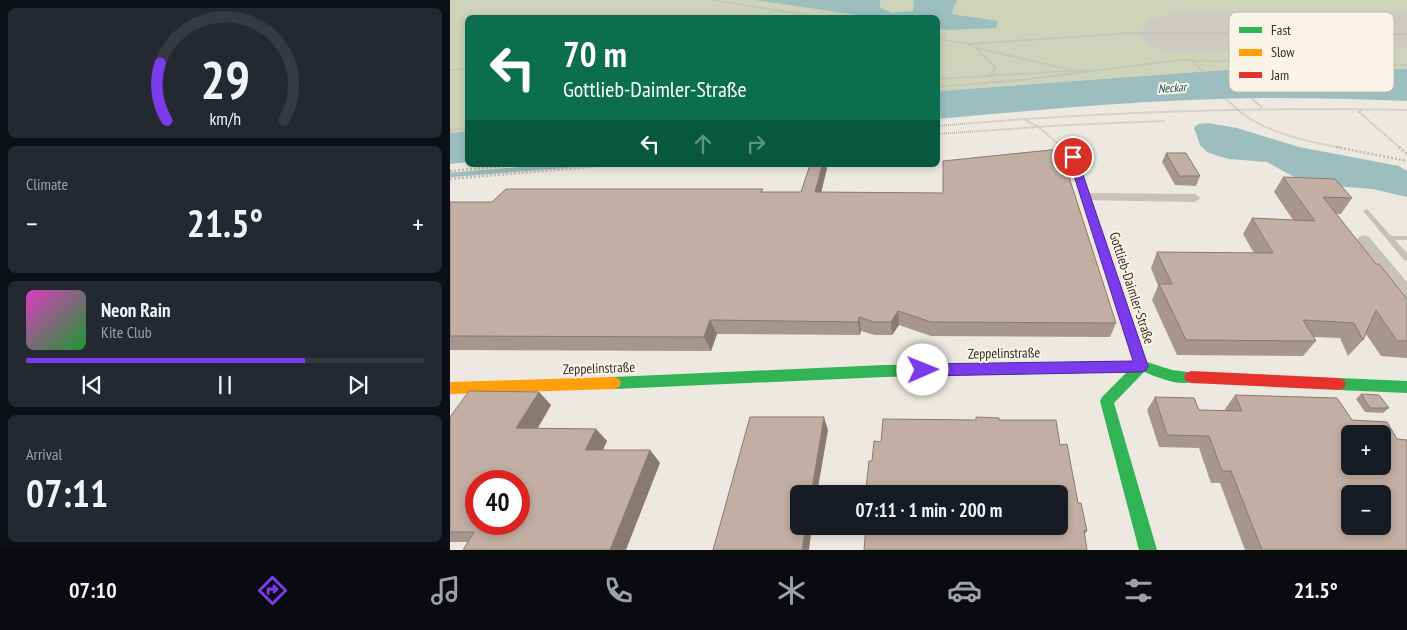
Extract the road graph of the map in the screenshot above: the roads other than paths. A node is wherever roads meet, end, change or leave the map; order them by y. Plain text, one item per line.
1 (1073, 157) road end
2 (1086, 197) junction
3 (1195, 198) dead end
4 (1366, 211) dead end
5 (1389, 238) junction
6 (1407, 238) edge
7 (1364, 240) dead end
8 (1407, 258) edge
9 (1407, 292) edge
10 (1142, 366) junction
11 (1407, 387) edge
12 (450, 388) edge
13 (1148, 550) edge

1 - 2 street, Gottlieb-Daimler-Straße
2 - 3 street
2 - 10 street, Gottlieb-Daimler-Straße
4 - 5 lane
5 - 6 lane
5 - 8 lane
7 - 9 street
10 - 11 street, Zeppelinstraße
10 - 12 street, Zeppelinstraße
10 - 13 street, Gottlieb-Daimler-Straße

